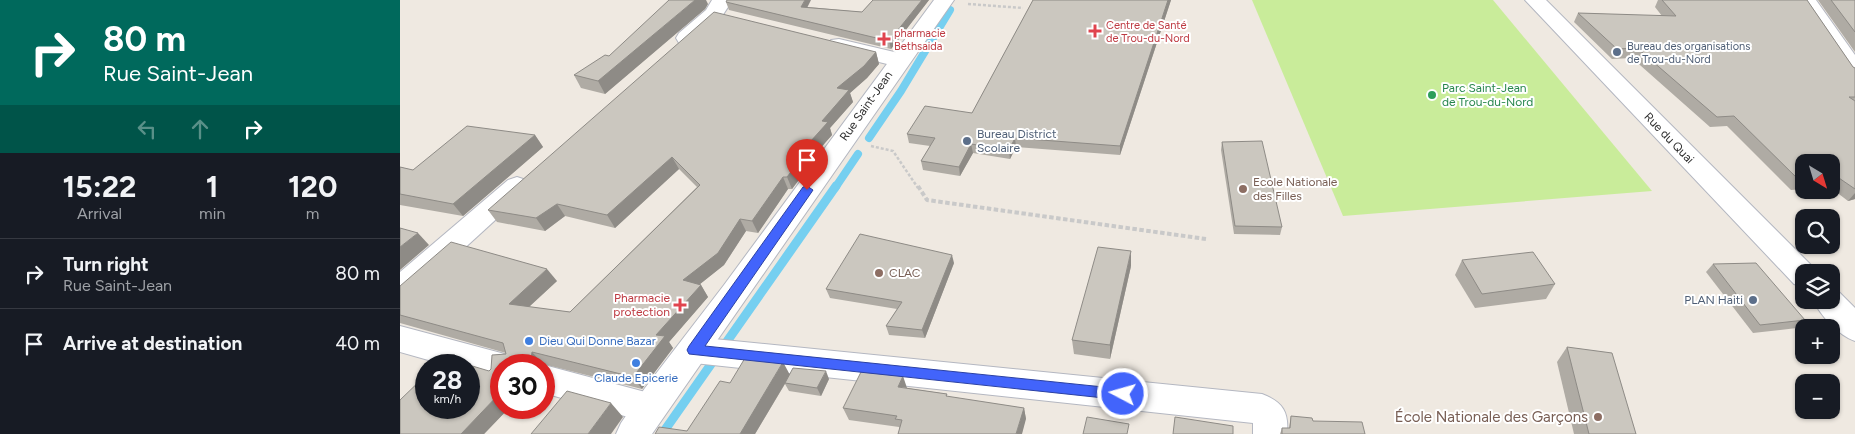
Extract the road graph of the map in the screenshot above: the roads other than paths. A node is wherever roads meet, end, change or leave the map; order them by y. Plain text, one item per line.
1 (1535, 0) edge
2 (1806, 0) edge
3 (943, 1) edge
4 (723, 11) edge
5 (816, 39) edge
6 (669, 53) edge
7 (899, 60) junction
8 (1855, 71) edge
9 (534, 171) edge
10 (1795, 267) edge
11 (400, 289) edge
12 (1837, 309) edge
13 (1855, 328) edge
14 (400, 339) edge
15 (711, 352) junction
16 (490, 364) edge
17 (555, 384) edge
18 (641, 421) edge
19 (1270, 434) edge

1 - 10 street, Rue du Quai
2 - 8 street
3 - 7 street, Rue Saint-Jean
4 - 6 street
5 - 7 street
7 - 15 street, Rue Saint-Jean
9 - 11 street
12 - 13 street
14 - 16 street
15 - 18 street, Rue Saint-Jean
15 - 19 street
17 - 18 street

